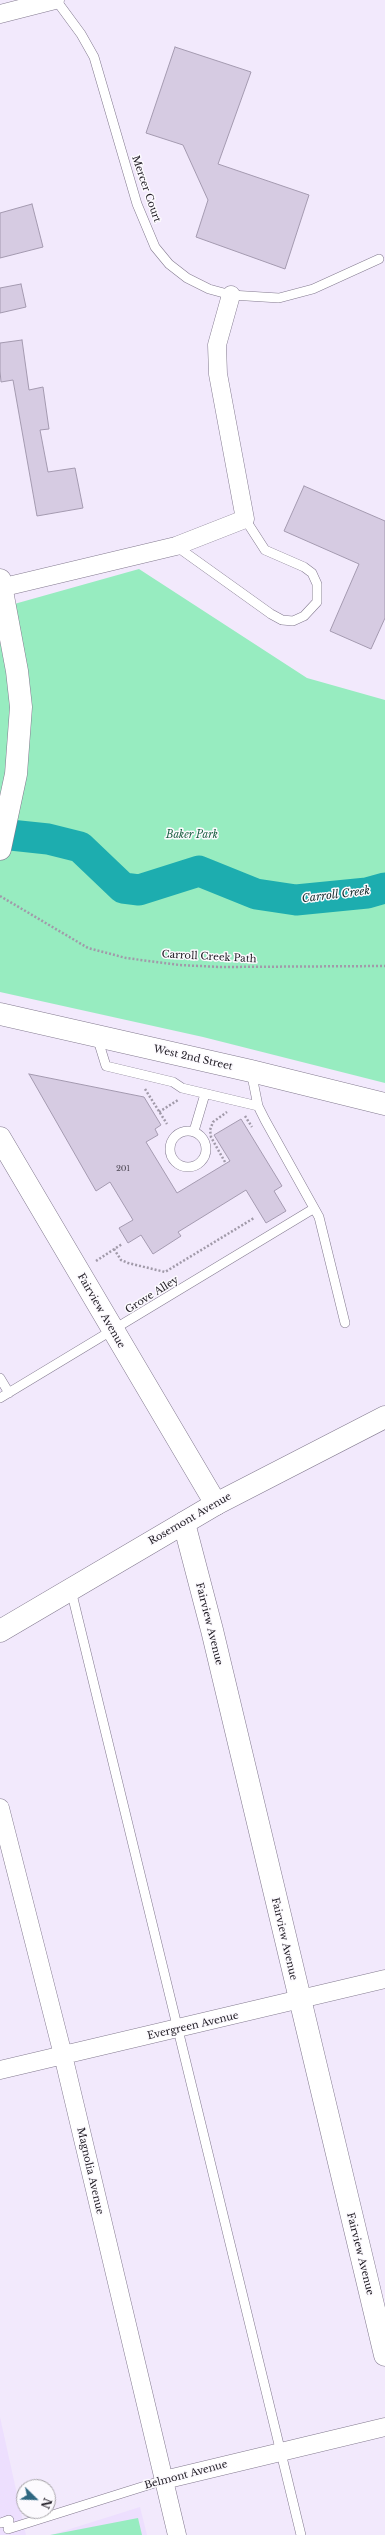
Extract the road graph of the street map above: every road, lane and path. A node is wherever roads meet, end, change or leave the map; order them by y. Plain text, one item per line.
1 (55, 0) edge
2 (0, 14) edge
3 (379, 258) dead end
4 (231, 295) junction
5 (245, 519) junction
6 (176, 546) junction
7 (1, 585) edge
8 (0, 849) edge
9 (0, 896) edge
10 (385, 966) edge
11 (0, 1014) edge
12 (97, 1036) junction
13 (251, 1071) junction
14 (142, 1084) dead end
15 (204, 1094) junction
16 (180, 1099) dead end
17 (385, 1104) edge
18 (258, 1106) junction
19 (230, 1110) dead end
20 (159, 1112) junction
21 (241, 1112) dead end
22 (167, 1124) dead end
23 (194, 1131) junction
24 (255, 1132) dead end
25 (0, 1138) edge
26 (226, 1162) dead end
27 (314, 1209) junction
28 (254, 1218) dead end
29 (122, 1244) dead end
30 (114, 1249) junction
31 (78, 1272) junction
32 (346, 1323) dead end
33 (113, 1331) junction
34 (0, 1378) edge
35 (9, 1393) junction
36 (0, 1398) edge
37 (385, 1417) edge
38 (216, 1504) junction
39 (184, 1523) junction
40 (71, 1589) junction
41 (2, 1624) edge
42 (0, 1808) edge
43 (385, 1979) edge
44 (299, 2000) junction
45 (178, 2029) junction
46 (63, 2055) junction
47 (0, 2070) edge
48 (385, 2355) edge
49 (385, 2427) edge
50 (280, 2451) junction
51 (164, 2480) junction
52 (4, 2527) edge
53 (177, 2535) edge
54 (301, 2535) edge

1 - 2 street
1 - 4 lane, Mercer Court
3 - 4 lane, Mercer Court
4 - 5 street
5 - 6 street
5 - 6 lane
6 - 7 street
7 - 8 street
9 - 10 path, Carroll Creek Path
11 - 12 street, West 2nd Street
12 - 13 street, West 2nd Street
12 - 15 lane
13 - 17 street, West 2nd Street
13 - 18 lane
14 - 20 path
15 - 18 lane
15 - 23 lane
16 - 20 path
18 - 27 lane
19 - 26 path
20 - 22 path
21 - 24 path
23 - 23 lane
25 - 31 street, Fairview Avenue
27 - 32 lane
27 - 33 lane, Grove Alley
28 - 30 path
29 - 30 path
30 - 31 path
31 - 33 street, Fairview Avenue
33 - 35 lane, Grove Alley
33 - 38 street, Fairview Avenue
34 - 35 lane
35 - 36 lane, Grove Alley
37 - 38 street, Rosemont Avenue
38 - 39 street, Rosemont Avenue
39 - 40 street, Rosemont Avenue
39 - 44 street, Fairview Avenue
40 - 41 street, Rosemont Avenue
40 - 45 lane
42 - 46 street, Magnolia Avenue
43 - 44 street, Evergreen Avenue
44 - 45 street, Evergreen Avenue
44 - 48 street, Fairview Avenue
45 - 46 street, Evergreen Avenue
45 - 50 lane
46 - 47 street, Evergreen Avenue
46 - 51 street, Magnolia Avenue
49 - 50 street, Belmont Avenue
50 - 51 street, Belmont Avenue
50 - 54 lane
51 - 52 lane, Belmont Avenue
51 - 53 street, Magnolia Avenue

